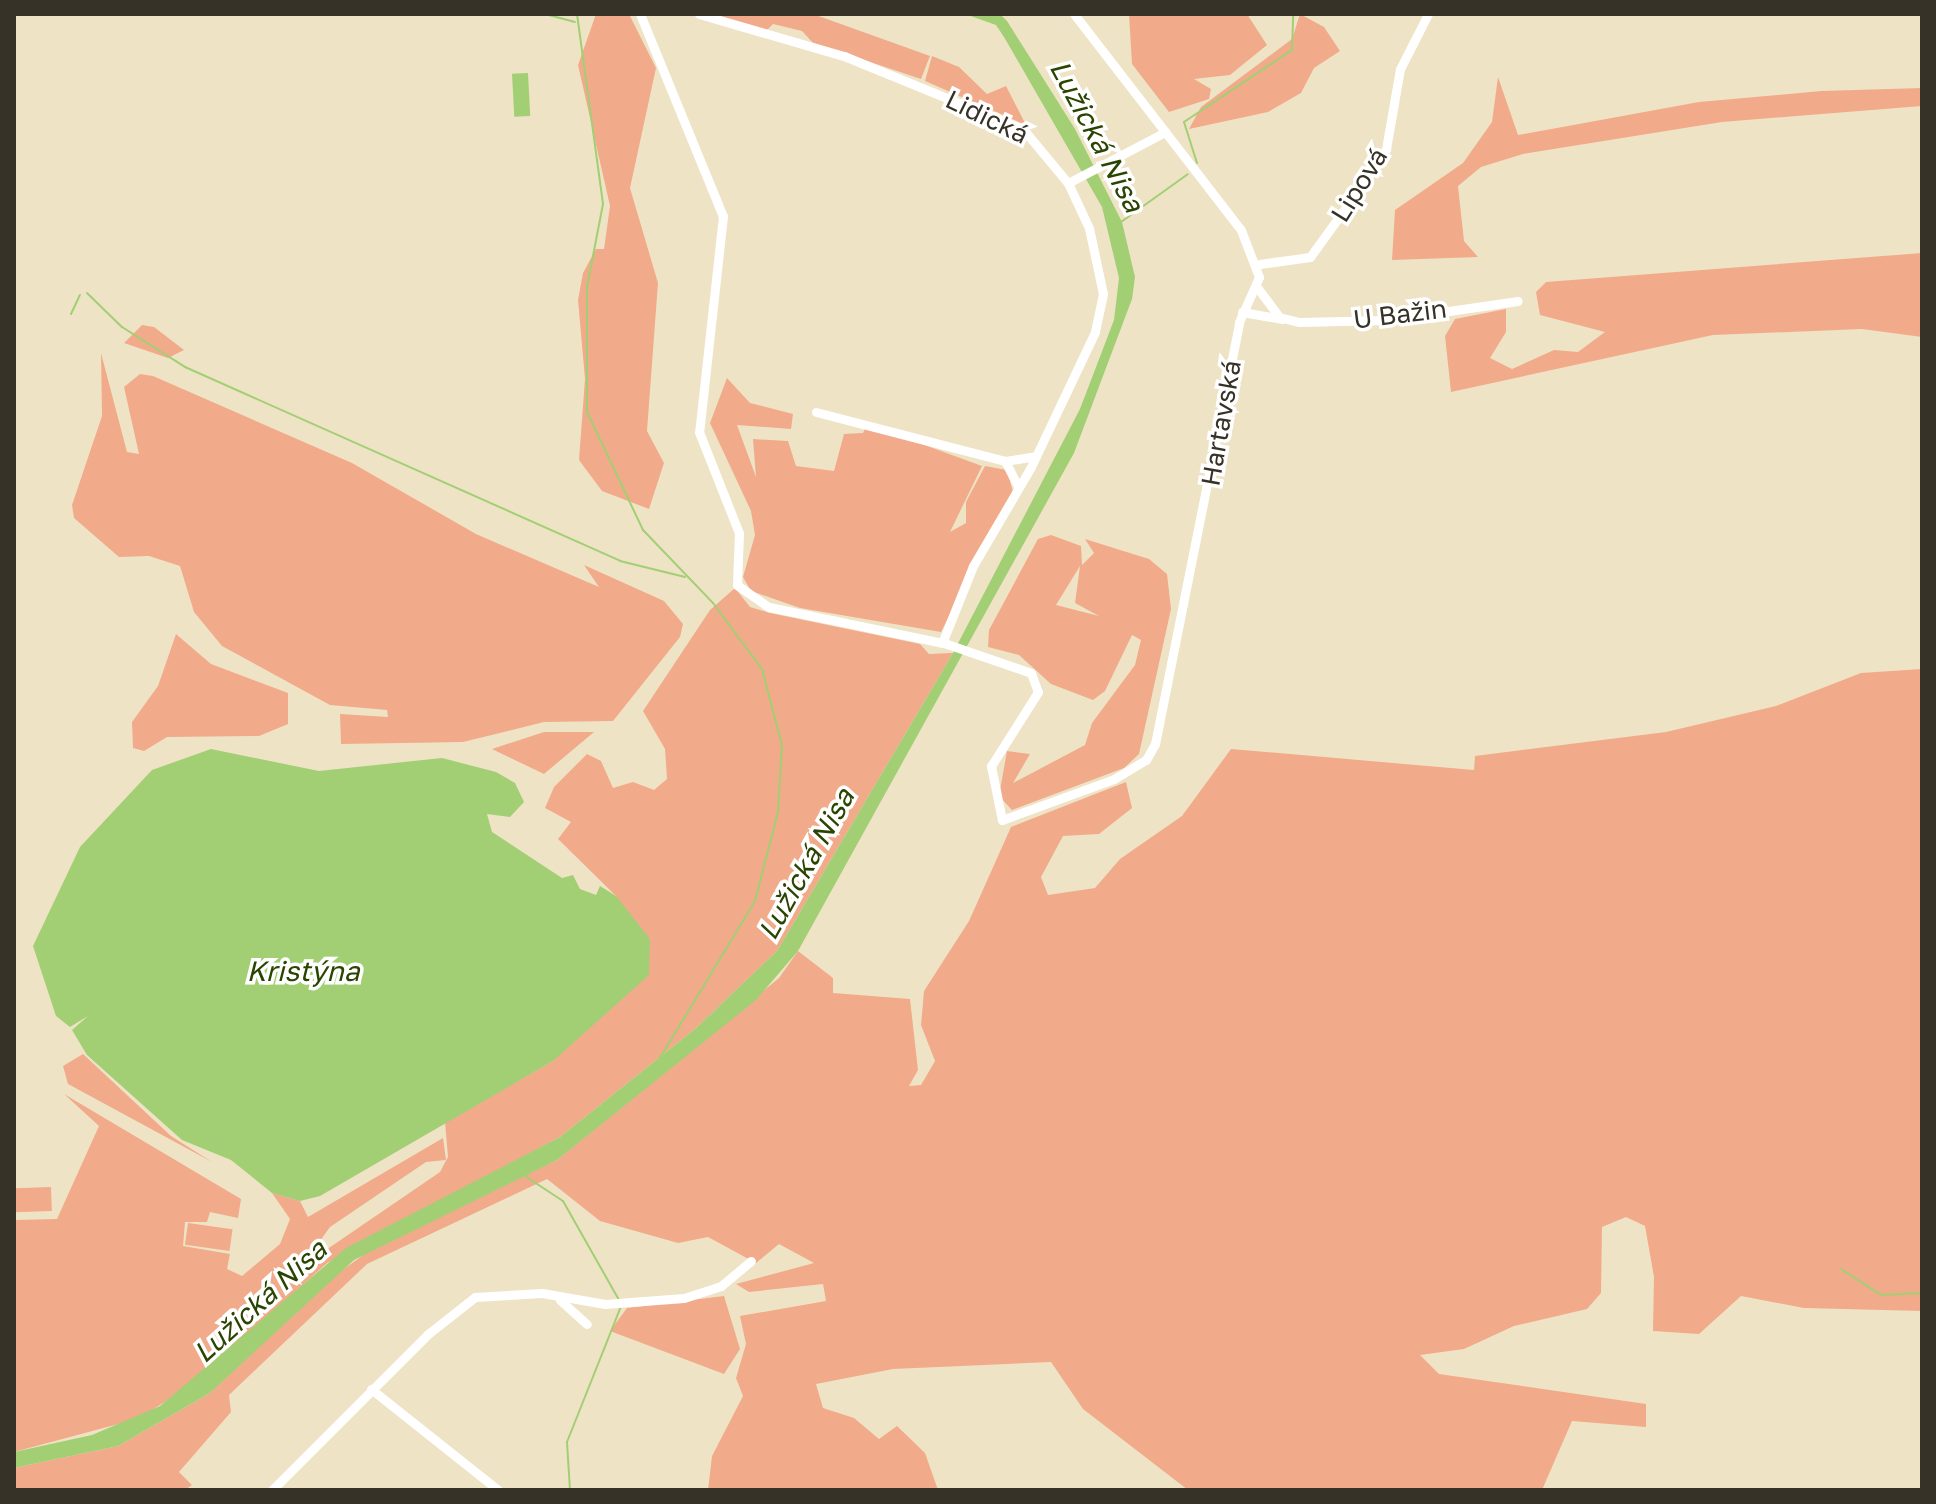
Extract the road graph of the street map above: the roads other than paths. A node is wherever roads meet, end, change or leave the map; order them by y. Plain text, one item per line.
1 (640, 14) edge
2 (699, 14) edge
3 (1074, 14) edge
4 (1428, 14) edge
5 (1165, 132) junction
6 (1068, 183) junction
7 (1260, 264) junction
8 (1256, 286) junction
9 (1518, 301) dead end
10 (1242, 312) junction
11 (1282, 319) junction
12 (816, 412) dead end
13 (1036, 456) junction
14 (1005, 461) junction
15 (1019, 488) junction
16 (945, 644) junction
17 (751, 1261) dead end
18 (560, 1300) junction
19 (587, 1324) dead end
20 (371, 1389) junction
21 (272, 1490) edge
22 (498, 1490) edge

1 - 16 street
2 - 6 street, Lidická
3 - 5 street
4 - 7 street, Lipová
5 - 6 street
5 - 7 street
6 - 13 street, Lidická
7 - 8 street, Hartavská
8 - 10 street, Hartavská
8 - 11 street
9 - 11 street, U Bažin
10 - 11 street, U Bažin
10 - 16 street, Hartavská
12 - 14 street
13 - 14 street
13 - 15 street, Lidická
14 - 15 street
15 - 16 street, Lidická
17 - 18 street
18 - 19 street
18 - 20 street
20 - 21 street
20 - 22 street

